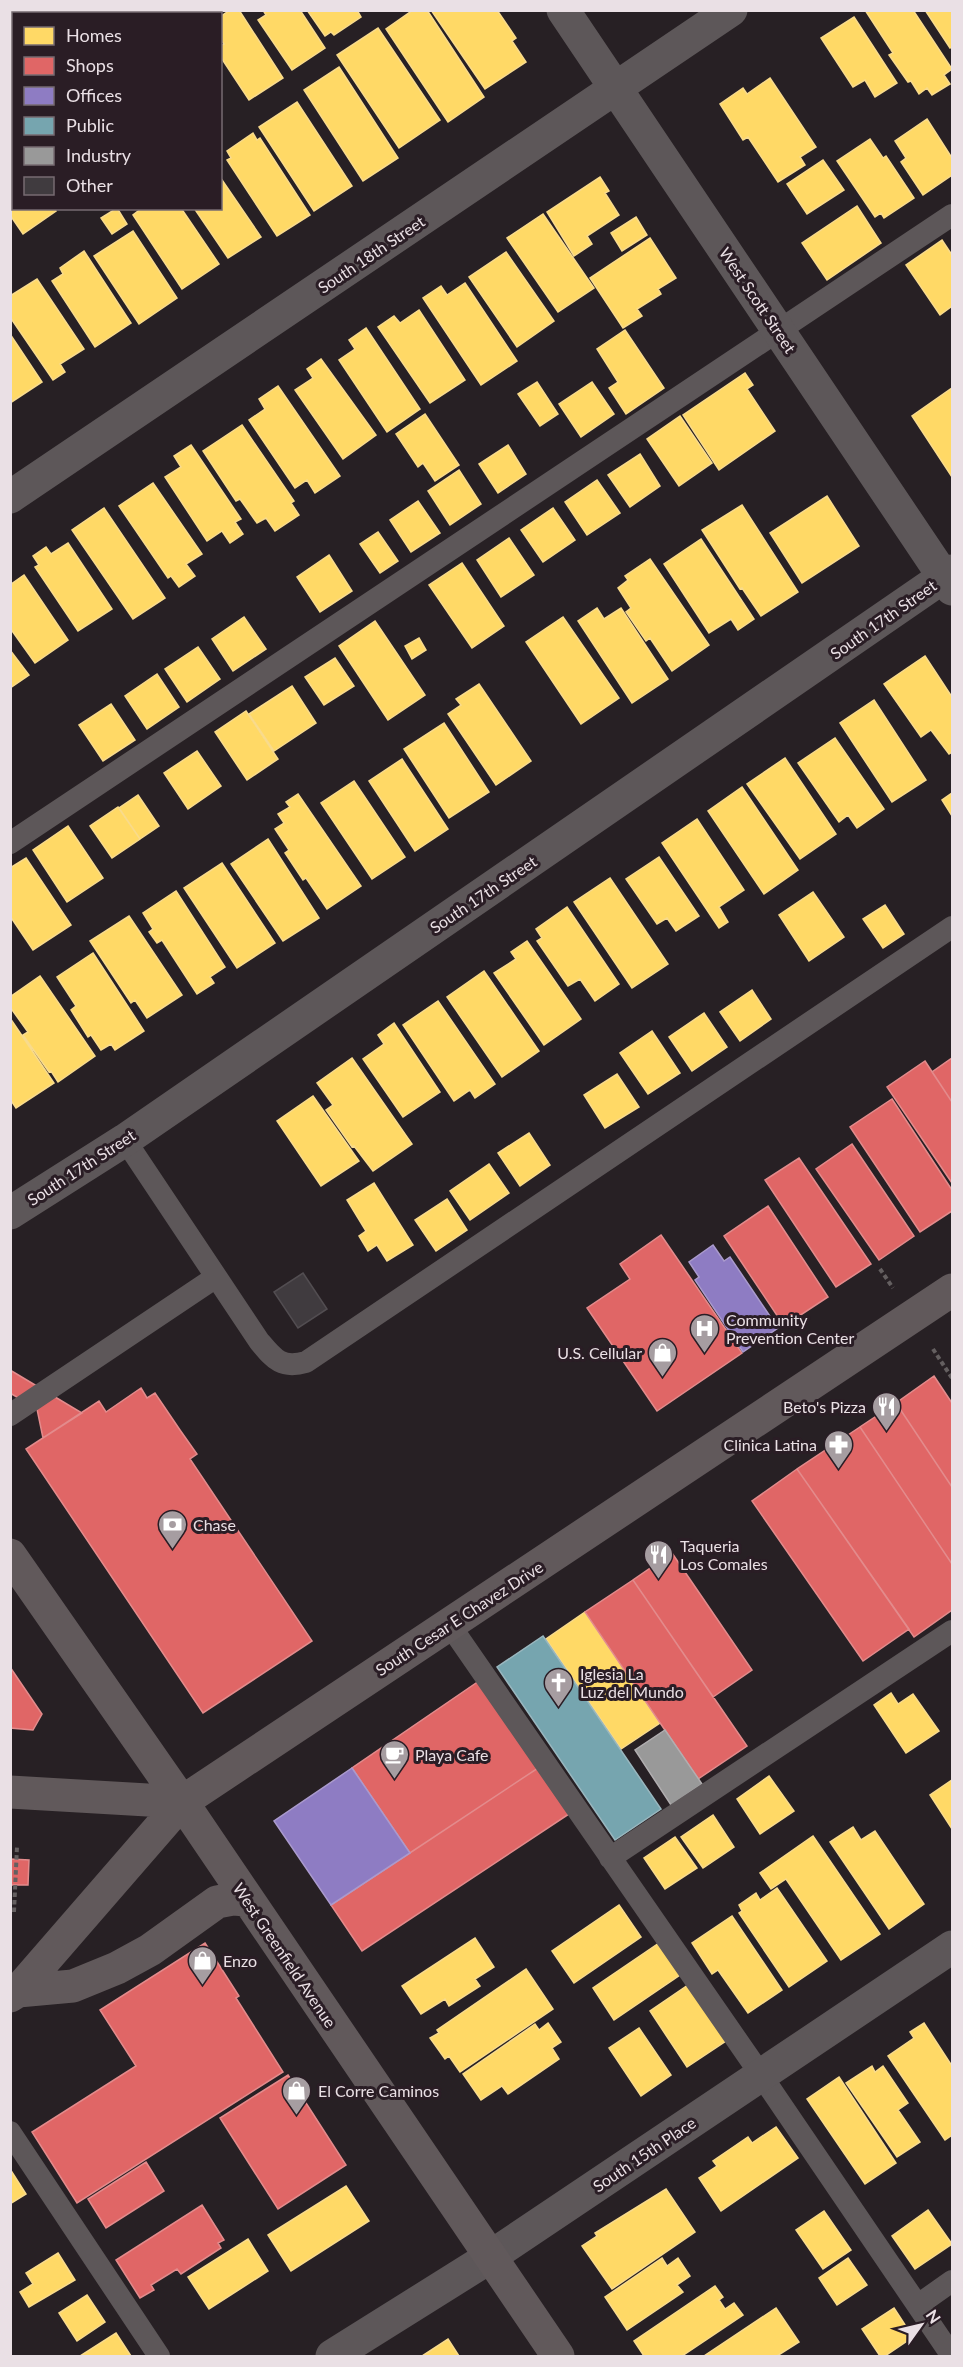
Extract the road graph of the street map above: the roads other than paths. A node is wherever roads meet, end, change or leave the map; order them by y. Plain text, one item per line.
1 (563, 10) edge
2 (731, 10) edge
3 (616, 89) junction
4 (952, 215) edge
5 (780, 331) junction
6 (10, 496) edge
7 (950, 579) edge
8 (10, 843) edge
9 (952, 927) edge
10 (125, 1140) junction
11 (10, 1213) edge
12 (216, 1277) junction
13 (952, 1290) edge
14 (10, 1415) edge
15 (10, 1555) edge
16 (449, 1624) junction
17 (952, 1631) edge
18 (10, 1792) edge
19 (182, 1802) junction
20 (610, 1858) junction
21 (247, 1900) junction
22 (952, 1947) edge
23 (14, 1994) edge
24 (761, 2075) junction
25 (10, 2132) edge
26 (490, 2257) junction
27 (952, 2282) edge
28 (918, 2305) junction
29 (159, 2356) edge
30 (332, 2356) edge
31 (558, 2356) edge
32 (952, 2356) edge

1 - 3 street, West Scott Street
2 - 3 street, South 18th Street
3 - 5 street, West Scott Street
3 - 6 street, South 18th Street
4 - 5 lane
5 - 7 street, West Scott Street
5 - 8 lane
7 - 10 street, South 17th Street
9 - 12 lane
10 - 11 street, South 17th Street
10 - 12 lane
12 - 14 lane
13 - 16 main road, South Cesar E Chavez Drive
15 - 19 main road, West Greenfield Avenue
16 - 19 main road, South Cesar E Chavez Drive
16 - 20 lane
17 - 20 lane
18 - 19 main road
19 - 21 main road, West Greenfield Avenue
19 - 23 main road, South Cesar E Chavez Drive
20 - 24 lane
21 - 23 main road
21 - 26 main road, West Greenfield Avenue
22 - 24 street, South 15th Place
24 - 26 street, South 15th Place
24 - 28 lane
25 - 29 lane
26 - 30 street, South 15th Place
26 - 31 main road, West Greenfield Avenue
27 - 28 lane
28 - 32 lane

